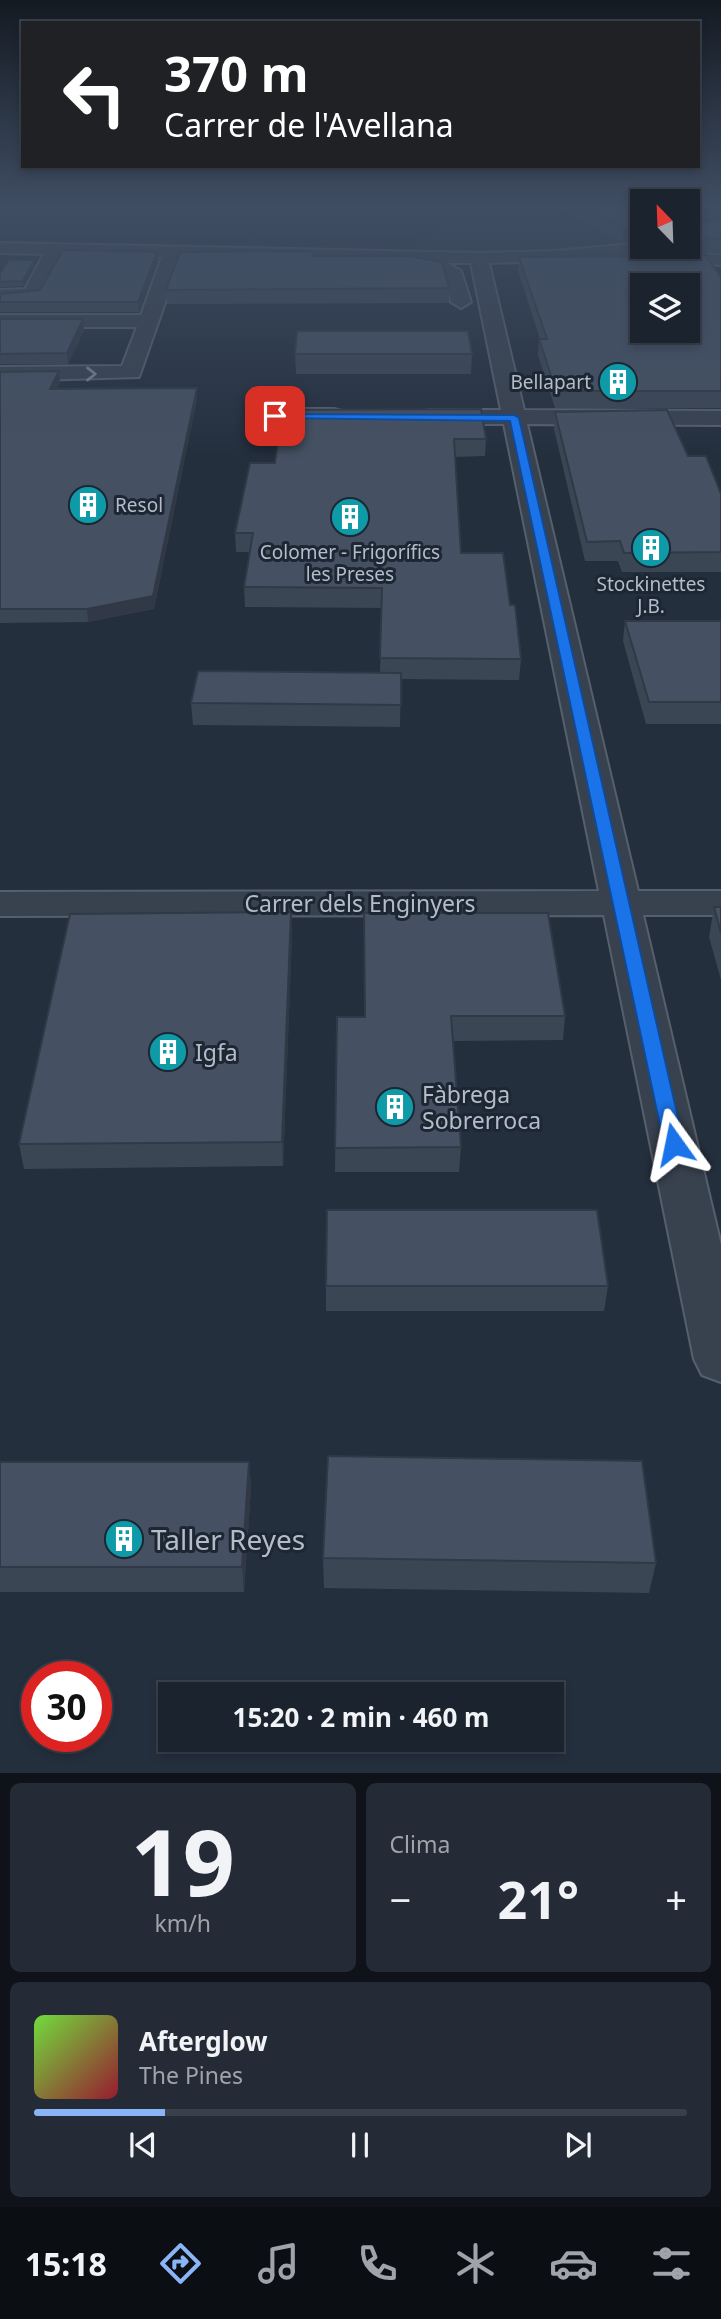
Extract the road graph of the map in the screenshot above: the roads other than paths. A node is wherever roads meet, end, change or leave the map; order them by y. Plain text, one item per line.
1 (36, 290) edge
2 (167, 290) edge
3 (457, 290) edge
4 (487, 290) edge
5 (32, 295) junction
6 (0, 296) edge
7 (461, 302) dead end
8 (10, 321) edge
9 (45, 321) junction
10 (148, 321) junction
11 (0, 374) edge
12 (275, 416) dead end
13 (355, 416) edge
14 (408, 417) edge
15 (514, 418) junction
16 (721, 418) edge
17 (721, 902) edge
18 (621, 903) junction
19 (3, 914) edge
20 (721, 1359) edge

1 - 5 street
2 - 10 street
3 - 7 street
4 - 15 street
5 - 6 street
5 - 9 street
8 - 9 street
9 - 10 street
11 -> 10 street
12 - 13 street
14 - 15 street
15 - 16 street
15 - 18 street
17 - 18 street, Carrer dels Enginyers
18 - 19 street, Carrer dels Enginyers
18 - 20 street

